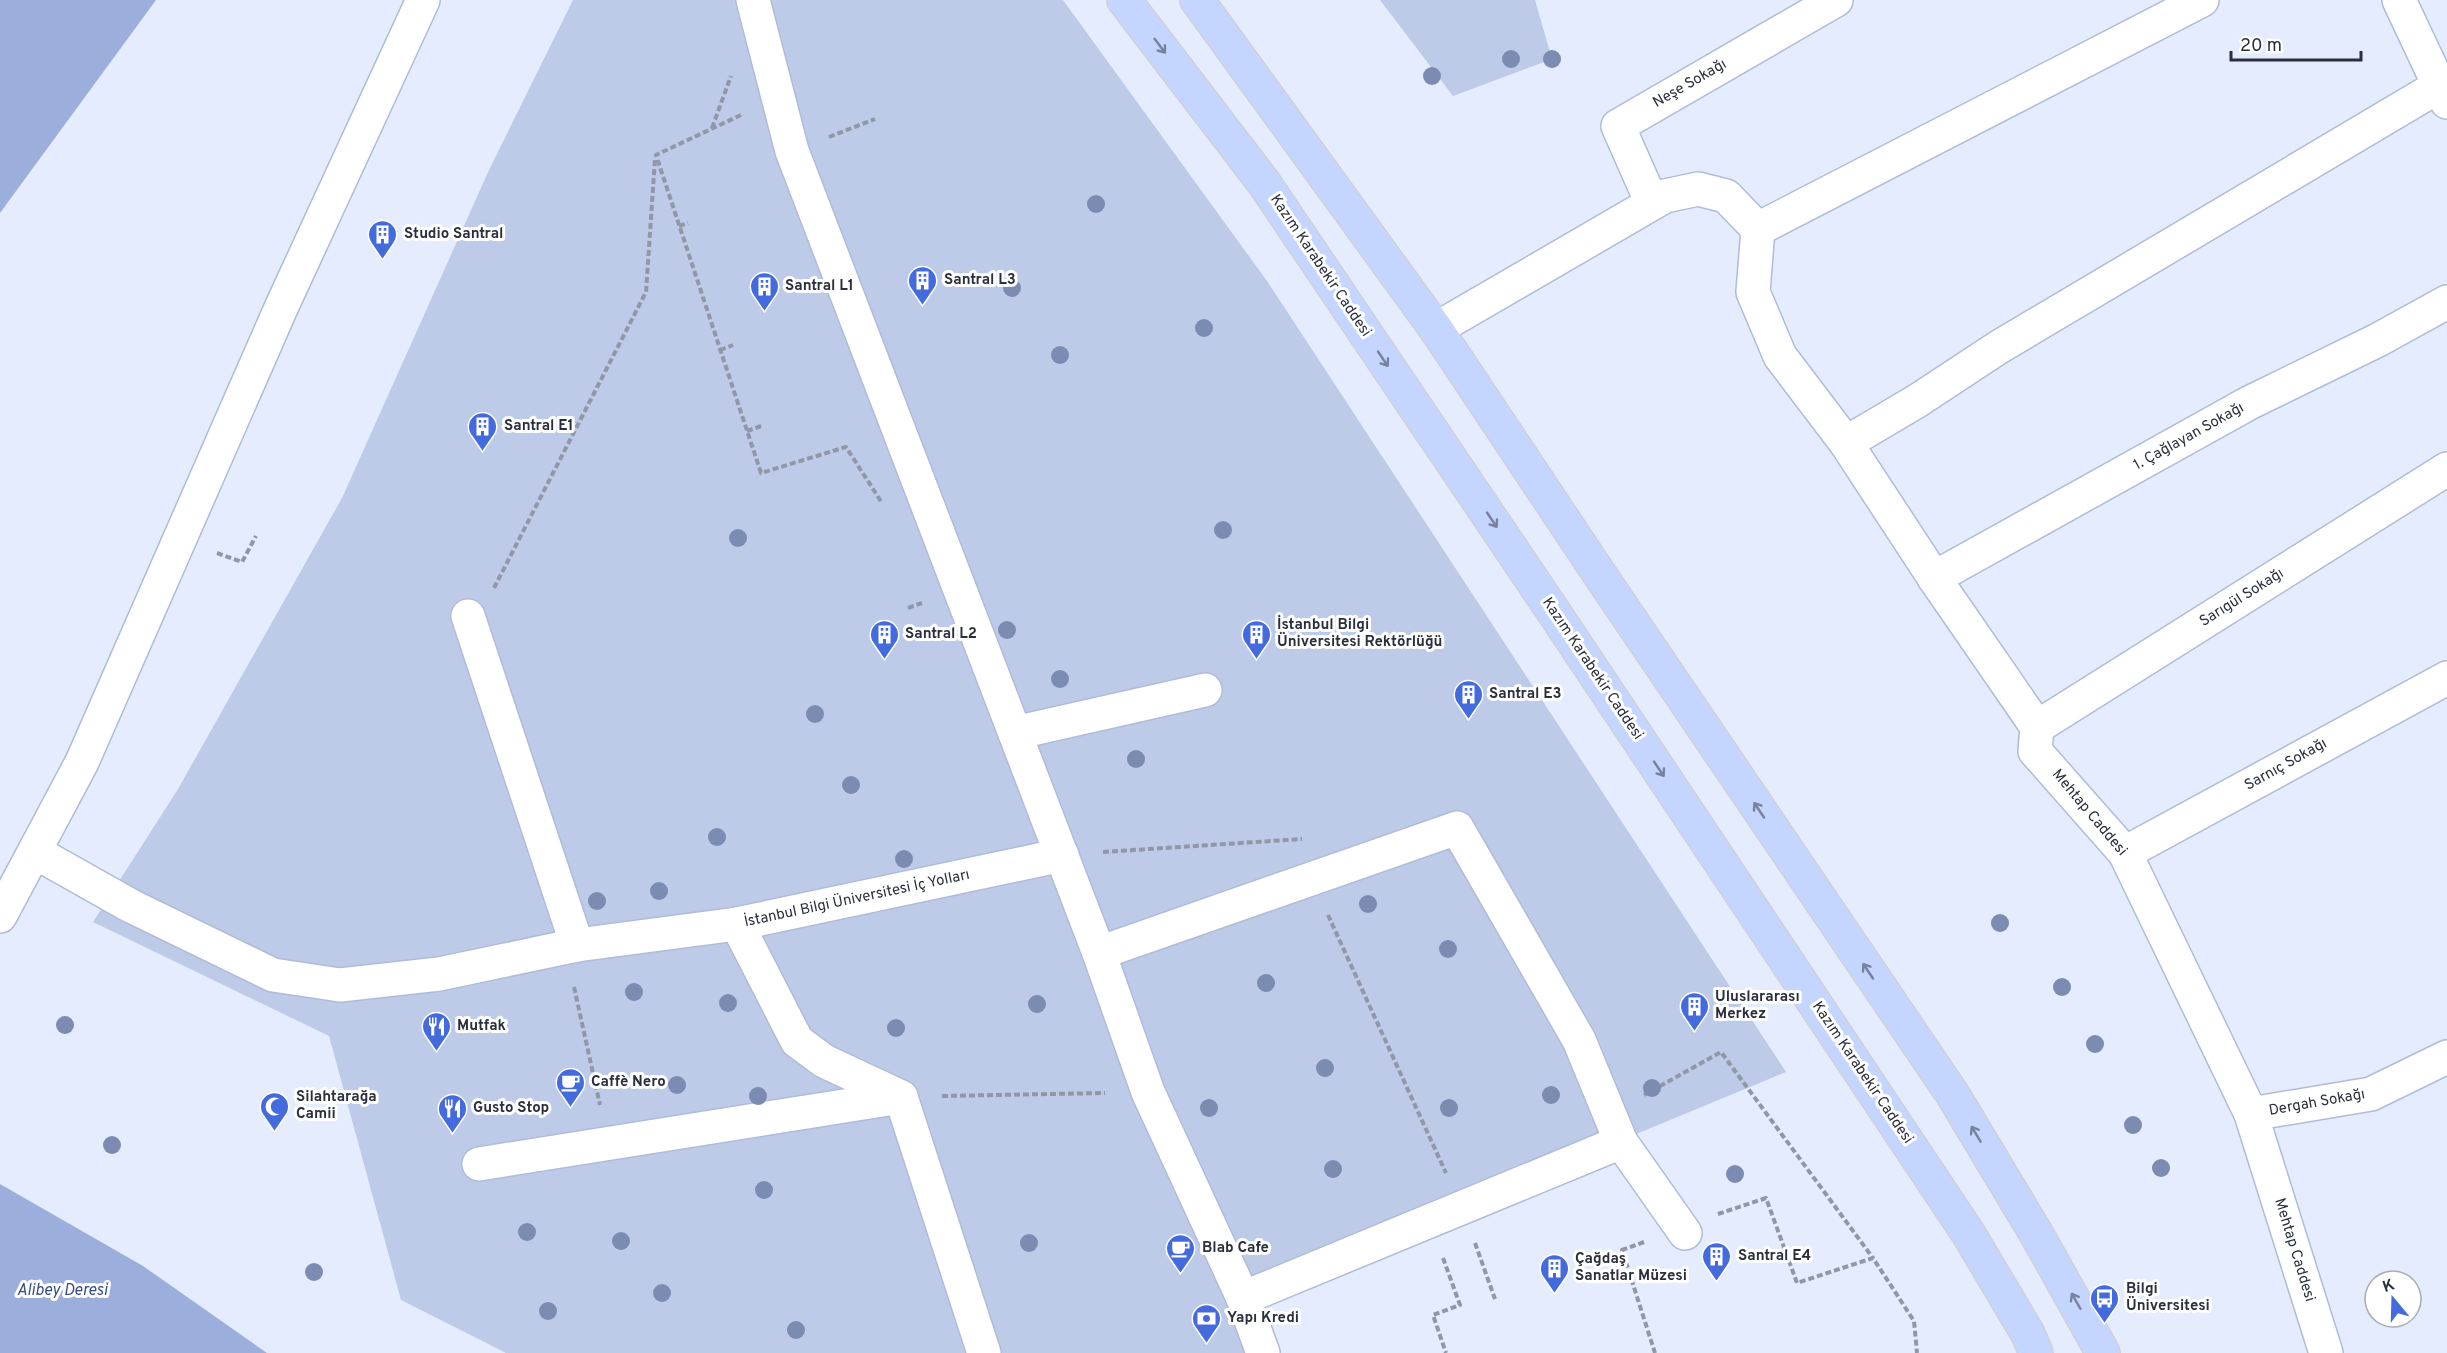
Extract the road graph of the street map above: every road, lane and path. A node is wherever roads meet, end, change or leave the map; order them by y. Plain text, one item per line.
1 (423, 0) edge
2 (753, 0) edge
3 (1124, 0) edge
4 (1836, 0) edge
5 (2202, 0) edge
6 (2399, 0) edge
7 (1207, 3) edge
8 (2443, 94) edge
9 (778, 99) junction
10 (875, 119) dead end
11 (792, 151) junction
12 (656, 155) junction
13 (1652, 203) junction
14 (688, 223) dead end
15 (679, 226) junction
16 (1758, 229) junction
17 (2447, 302) edge
18 (1436, 329) junction
19 (733, 345) dead end
20 (720, 350) junction
21 (764, 425) dead end
22 (747, 431) junction
23 (1846, 443) junction
24 (2447, 469) edge
25 (883, 505) dead end
26 (256, 536) dead end
27 (179, 541) junction
28 (1934, 578) junction
29 (470, 623) joint
30 (2447, 678) edge
31 (1205, 690) dead end
32 (2037, 727) junction
33 (1015, 733) junction
34 (1306, 838) dead end
35 (35, 852) junction
36 (2125, 853) junction
37 (1062, 855) junction
38 (1312, 879) junction
39 (0, 916) edge
40 (737, 924) junction
41 (571, 947) junction
42 (1100, 953) junction
43 (2447, 1057) edge
44 (1148, 1092) junction
45 (901, 1097) junction
46 (2252, 1114) junction
47 (1616, 1128) junction
48 (608, 1144) junction
49 (479, 1164) dead end
50 (1462, 1207) junction
51 (1430, 1220) junction
52 (1683, 1230) junction
53 (1873, 1258) junction
54 (1243, 1298) junction
55 (1496, 1299) dead end
56 (984, 1353) edge
57 (1263, 1353) edge
58 (1446, 1353) edge
59 (1655, 1353) edge
60 (1917, 1353) edge
61 (2037, 1353) edge
62 (2103, 1353) edge
63 (2326, 1353) edge

1 - 27 street
2 - 9 street
3 -> 61 main road, Kazım Karabekir Caddesi
4 - 13 street, Neşe Sokağı
5 - 16 street
6 - 8 street
7 - 18 main road
8 - 23 street
9 - 11 street
9 - 12 path
10 - 11 path
11 - 33 street
12 - 15 path
12 - 29 path
13 - 16 street
13 - 18 street
14 - 15 path
15 - 20 path
16 - 23 street, Mehtap Caddesi
17 - 28 street, 1. Çağlayan Sokağı
62 -> 18 main road
19 - 20 path
20 - 22 path
21 - 22 path
22 - 25 path
23 - 28 street, Mehtap Caddesi
24 - 32 street, Sarıgül Sokağı
26 - 27 path
27 - 35 street
28 - 32 street, Mehtap Caddesi
29 - 41 street
30 - 36 street, Sarnıç Sokağı
31 - 33 street
32 - 36 street, Mehtap Caddesi
33 - 37 street
34 - 37 path
35 - 39 street
35 - 41 street
36 - 46 street, Mehtap Caddesi
37 - 40 street, İstanbul Bilgi Üniversitesi İç Yolları
37 - 42 street
38 - 42 street
38 - 47 street
38 - 50 path
40 - 41 street
40 - 45 street, İstanbul Bilgi Üniversitesi İç Yolları
41 - 48 path
42 - 44 street
43 - 46 street, Dergah Sokağı
44 - 45 path
44 - 54 street
45 - 48 street
45 - 56 street
46 - 63 street, Mehtap Caddesi
47 - 50 street
47 - 52 street
47 - 53 path
48 - 49 street
50 - 51 street
50 - 55 path
51 - 54 street
51 - 58 path
52 - 53 path
52 - 59 path
53 - 60 path
54 - 57 street

